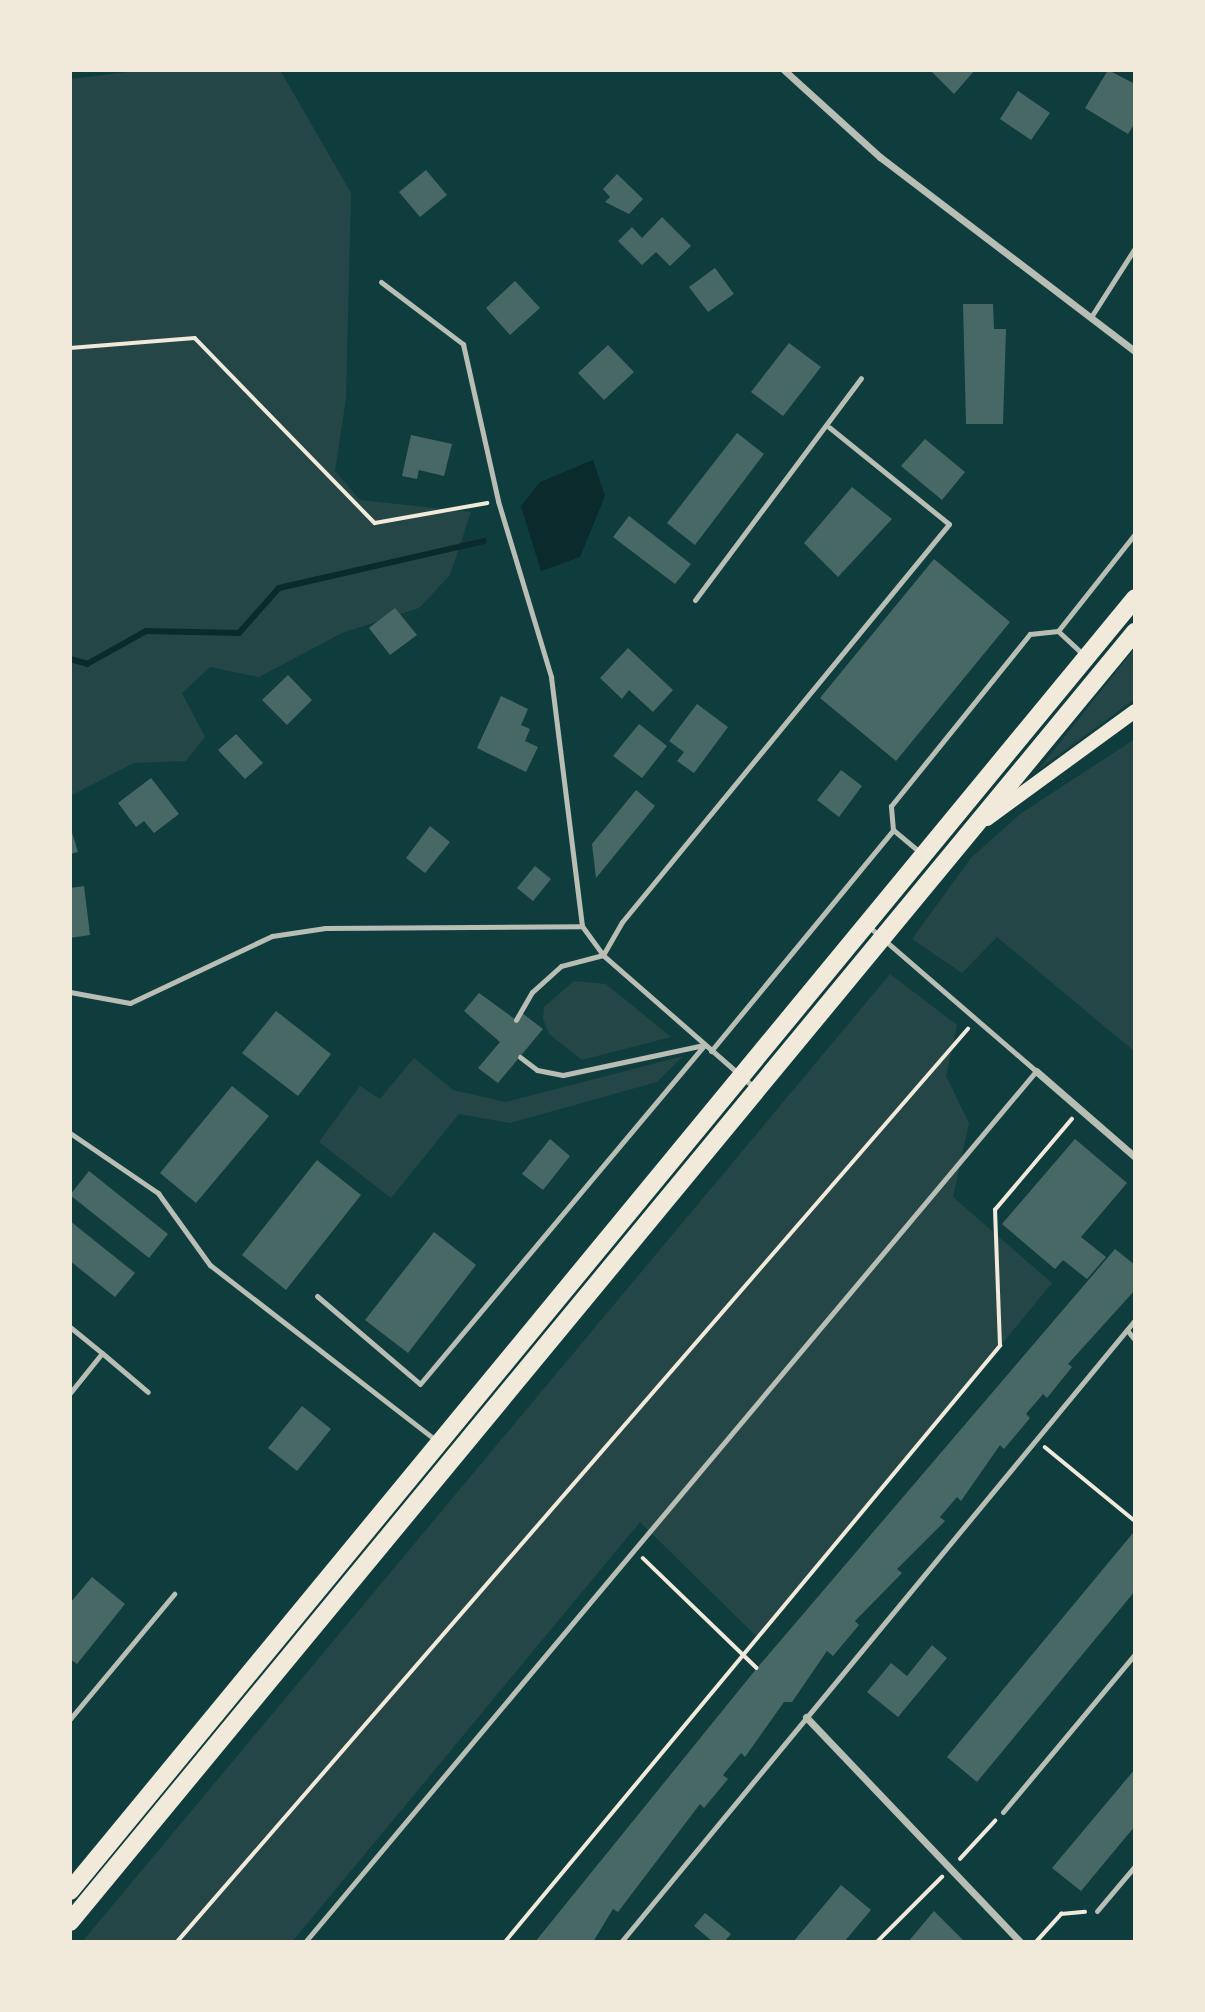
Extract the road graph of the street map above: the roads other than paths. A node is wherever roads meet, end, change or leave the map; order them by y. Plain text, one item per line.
1 (783, 70) edge
2 (1135, 248) edge
3 (382, 282) dead end
4 (1091, 317) junction
5 (1135, 351) edge
6 (861, 378) dead end
7 (829, 427) junction
8 (1135, 534) edge
9 (1135, 598) edge
10 (695, 600) dead end
11 (1058, 631) junction
12 (1135, 632) edge
13 (1086, 658) junction
14 (1135, 710) edge
15 (980, 824) junction
16 (893, 830) junction
17 (925, 856) junction
18 (867, 925) junction
19 (582, 926) junction
20 (883, 939) junction
21 (603, 955) junction
22 (70, 992) edge
23 (516, 1020) dead end
24 (704, 1045) junction
25 (711, 1051) junction
26 (520, 1057) dead end
27 (1036, 1071) junction
28 (741, 1076) junction
29 (758, 1091) junction
30 (70, 1133) edge
31 (1135, 1157) edge
32 (317, 1296) dead end
33 (1135, 1320) edge
34 (70, 1327) edge
35 (1127, 1330) junction
36 (1135, 1339) edge
37 (102, 1353) junction
38 (148, 1392) dead end
39 (70, 1393) edge
40 (440, 1444) junction
41 (174, 1594) dead end
42 (1135, 1654) edge
43 (806, 1717) junction
44 (70, 1719) edge
45 (1003, 1812) dead end
46 (1135, 1866) edge
47 (70, 1891) edge
48 (1097, 1911) road end
49 (71, 1918) edge
50 (305, 1942) edge
51 (621, 1942) edge
52 (1020, 1942) edge

1 - 4 street
2 - 4 lane
3 - 19 lane
4 - 5 street
6 - 7 lane
7 - 10 lane
7 - 21 lane
8 - 11 lane
9 - 13 main road
11 - 13 lane
11 - 16 lane
12 - 15 main road
13 - 17 main road
14 - 15 main road
15 - 20 main road
16 - 17 lane
16 - 25 lane
17 - 18 main road
18 - 20 lane
18 - 28 main road
19 - 21 lane
19 - 22 lane
20 - 27 lane
20 - 29 main road
21 - 23 lane
21 - 24 lane
24 - 25 lane
24 - 26 lane
24 - 32 lane
25 - 28 lane
27 - 31 street
27 - 50 lane
28 - 29 lane
28 - 40 main road
29 - 49 main road
30 - 40 lane
33 - 35 lane
34 - 37 lane
35 - 36 lane
35 - 43 lane
37 - 38 lane
37 - 39 lane
40 - 47 main road
41 - 44 lane
42 - 45 lane
43 - 51 lane
43 - 52 street
46 - 48 lane

